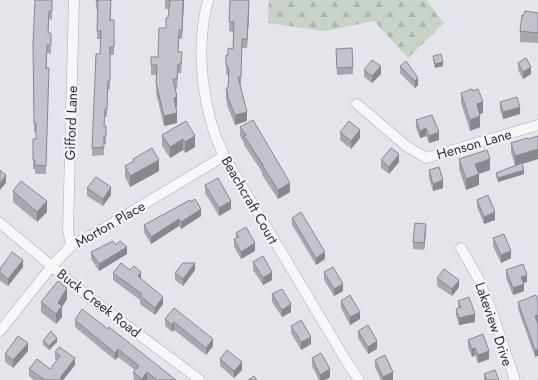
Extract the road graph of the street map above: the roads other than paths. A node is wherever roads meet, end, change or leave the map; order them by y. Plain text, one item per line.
1 (74, 0) edge
2 (208, 0) edge
3 (357, 104) dead end
4 (538, 125) edge
5 (224, 156) junction
6 (0, 223) edge
7 (71, 246) junction
8 (461, 248) dead end
9 (52, 266) junction
10 (0, 331) edge
11 (200, 380) edge
12 (359, 380) edge
13 (514, 380) edge

1 - 7 street, Gifford Lane
2 - 5 street, Beachcraft Court
3 - 4 street, Henson Lane
5 - 7 street, Morton Place
5 - 12 street, Beachcraft Court
6 - 9 street, Buck Creek Road
7 - 9 street, Morton Place
8 - 13 street, Lakeview Drive
9 - 10 street, Morton Place
9 - 11 street, Buck Creek Road

